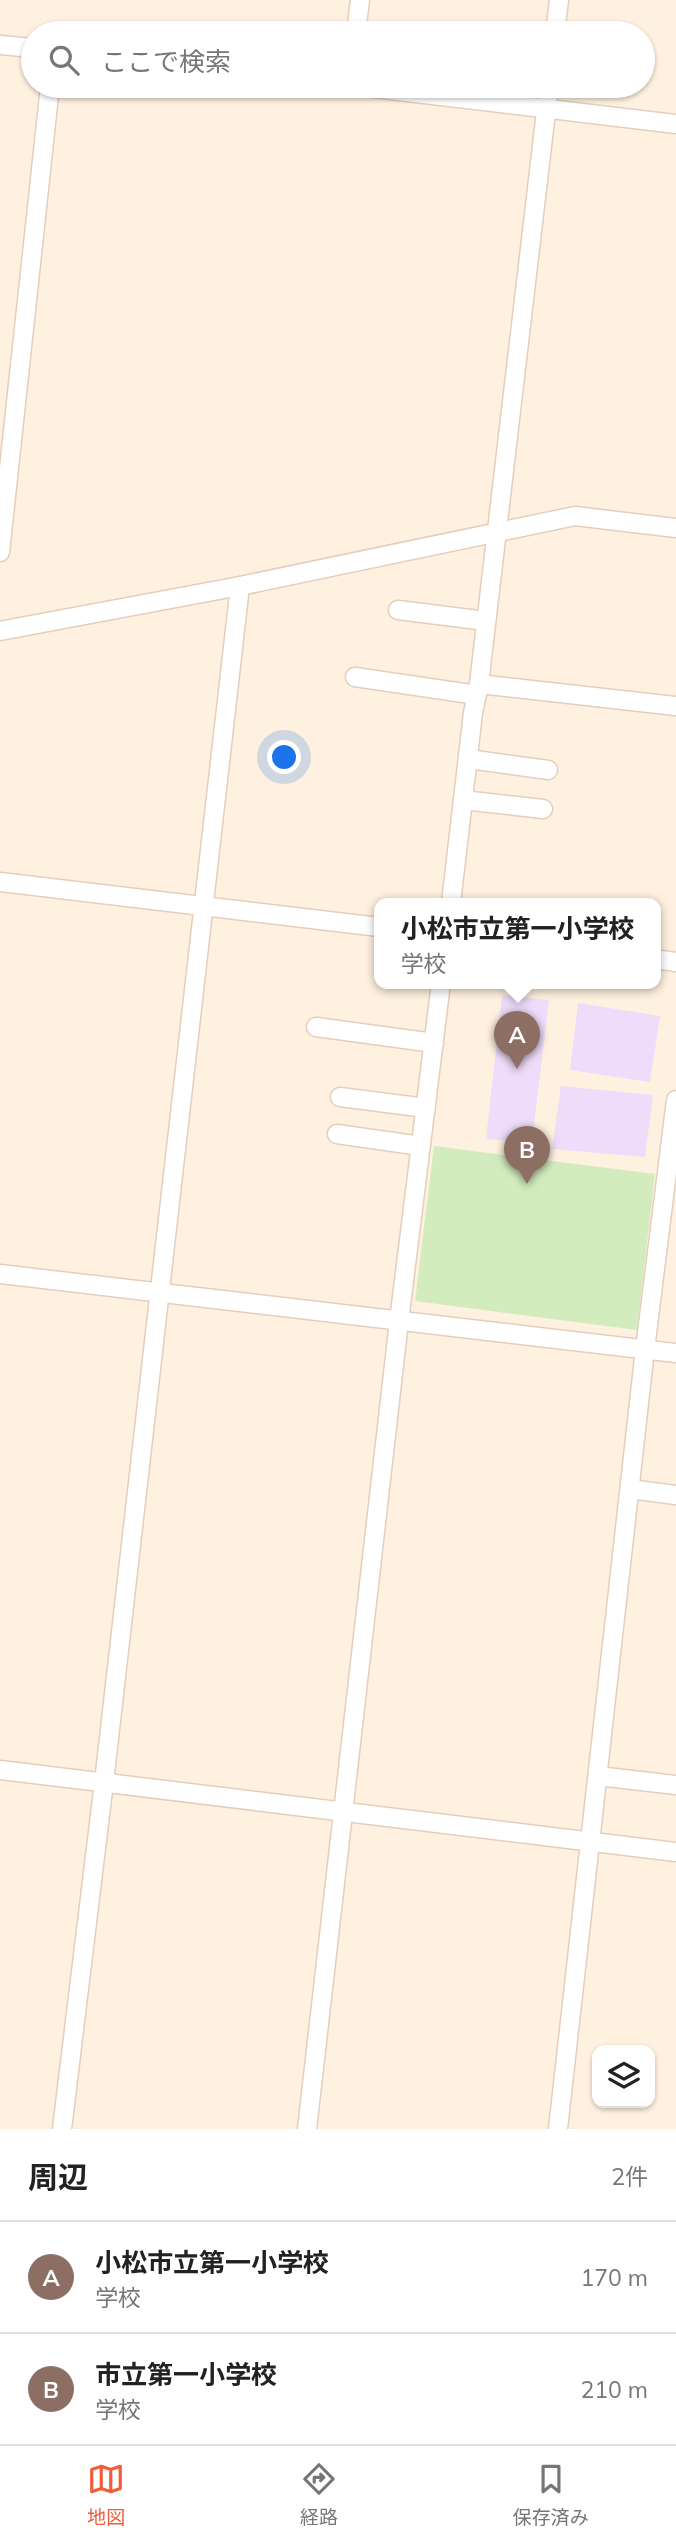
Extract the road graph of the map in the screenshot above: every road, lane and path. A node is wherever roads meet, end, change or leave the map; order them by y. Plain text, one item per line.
1 (360, 0) edge
2 (559, 0) edge
3 (357, 21) edge
4 (556, 21) edge
5 (0, 45) edge
6 (21, 47) edge
7 (49, 98) edge
8 (452, 98) edge
9 (548, 98) edge
10 (547, 110) junction
11 (676, 124) edge
12 (676, 528) edge
13 (496, 533) junction
14 (0, 552) edge
15 (240, 586) junction
16 (398, 610) dead end
17 (486, 621) junction
18 (0, 631) edge
19 (355, 677) dead end
20 (478, 689) junction
21 (676, 706) edge
22 (468, 759) junction
23 (548, 770) dead end
24 (463, 800) junction
25 (543, 809) dead end
26 (0, 882) edge
27 (452, 898) edge
28 (205, 905) junction
29 (374, 926) edge
30 (440, 989) edge
31 (316, 1027) dead end
32 (434, 1043) junction
33 (340, 1097) dead end
34 (676, 1100) edge
35 (426, 1108) junction
36 (674, 1131) edge
37 (337, 1134) dead end
38 (421, 1146) junction
39 (0, 1274) edge
40 (161, 1291) junction
41 (399, 1321) junction
42 (645, 1349) junction
43 (676, 1353) edge
44 (629, 1489) junction
45 (676, 1495) edge
46 (0, 1770) edge
47 (598, 1776) junction
48 (104, 1782) junction
49 (676, 1785) edge
50 (343, 1811) junction
51 (590, 1842) junction
52 (676, 1852) edge
53 (62, 2129) edge
54 (307, 2129) edge
55 (558, 2129) edge

1 - 3 street
2 - 4 street
5 - 6 street
7 - 14 street
8 - 10 street
9 - 10 street
10 - 11 street
10 - 13 street
12 - 13 street
13 - 15 street
13 - 17 street
15 - 18 street
15 - 28 street
16 - 17 street
17 - 20 street
19 - 20 street
20 - 21 street
20 - 22 street
22 - 23 street
22 - 24 street
24 - 25 street
24 - 27 street
26 - 28 street
28 - 29 street
28 - 40 street
30 - 32 street
31 - 32 street
32 - 35 street
33 - 35 street
34 - 36 street
35 - 38 street
36 - 42 street
37 - 38 street
38 - 41 street
39 - 40 street
40 - 41 street
40 - 48 street
41 - 42 street
41 - 50 street
42 - 43 street
42 - 44 street
44 - 45 street
44 - 47 street
46 - 48 street
47 - 49 street
47 - 51 street
48 - 50 street
48 - 53 street
50 - 51 street
50 - 54 street
51 - 52 street
51 - 55 street

